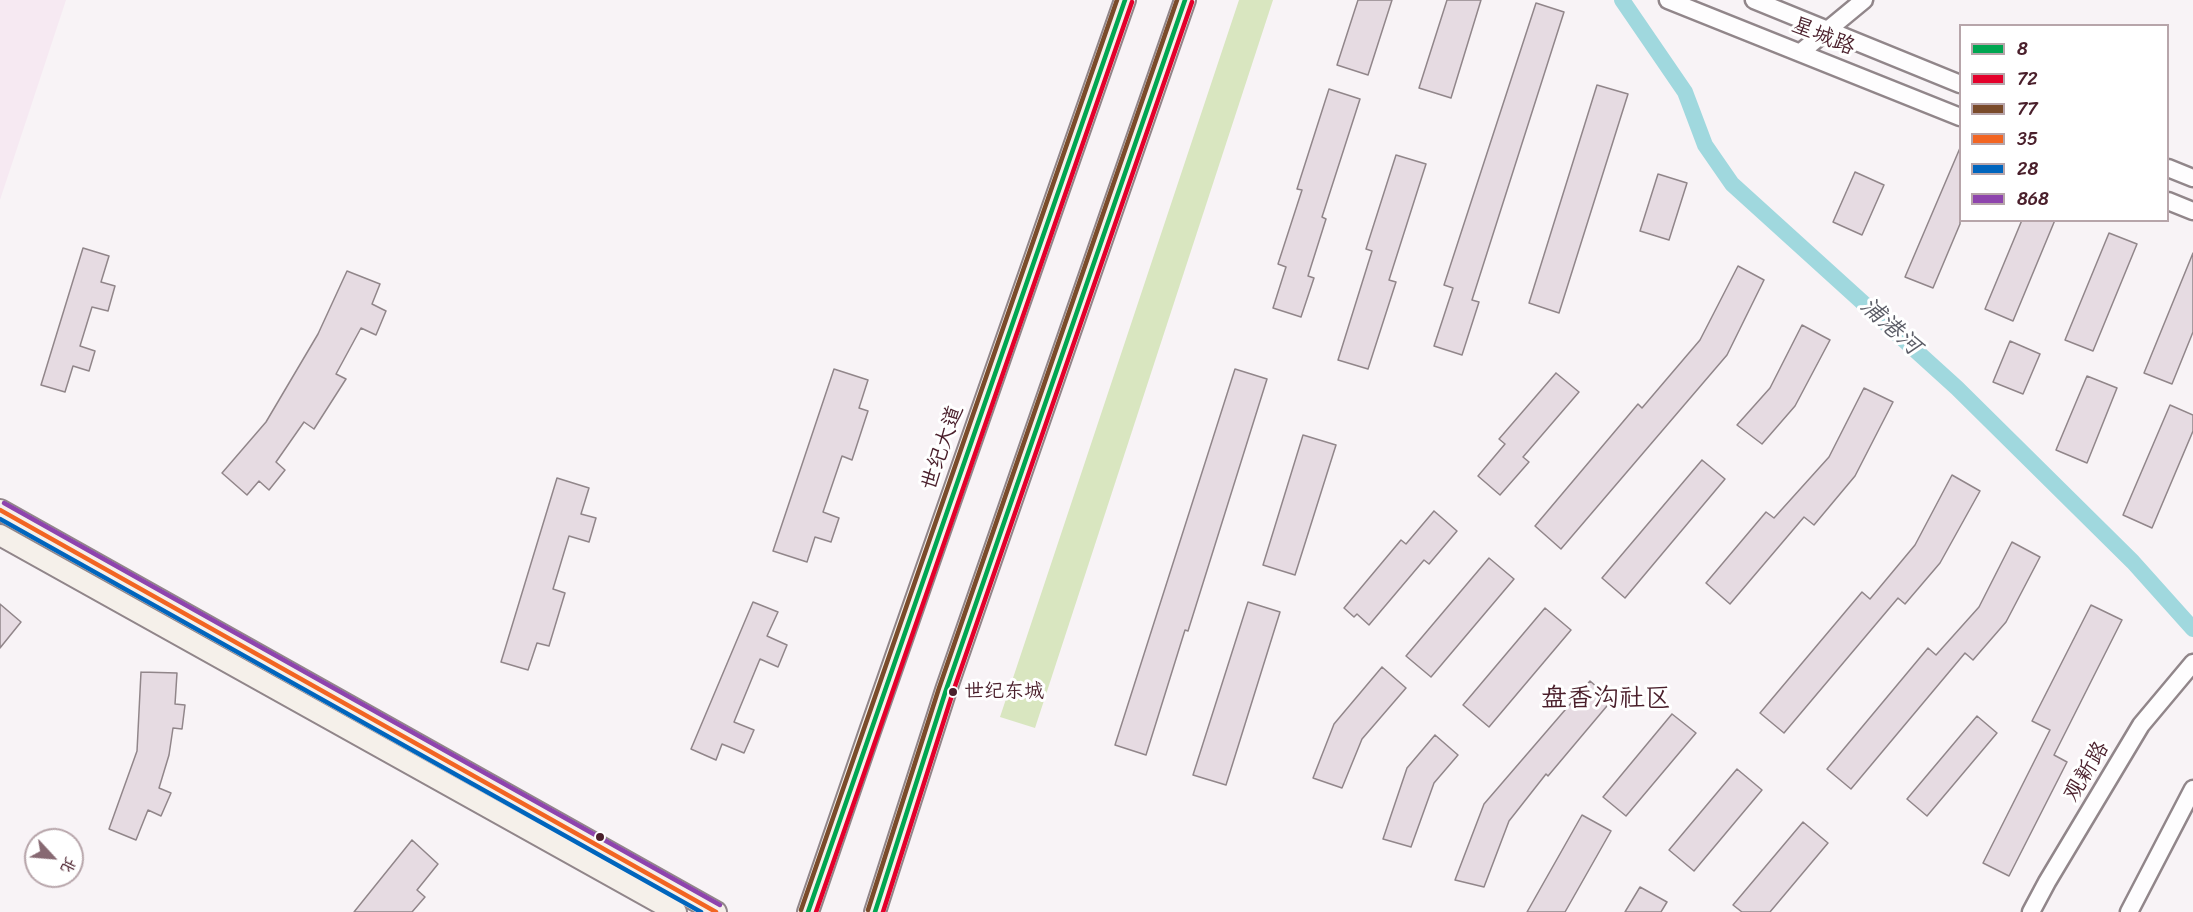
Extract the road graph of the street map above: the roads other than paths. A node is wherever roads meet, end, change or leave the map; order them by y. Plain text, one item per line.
1 (1125, 0) edge
2 (1185, 0) edge
3 (1668, 0) edge
4 (1754, 0) edge
5 (1864, 0) edge
6 (1827, 29) junction
7 (1801, 52) junction
8 (1959, 84) edge
9 (1959, 117) edge
10 (2169, 168) edge
11 (2193, 178) edge
12 (2169, 201) edge
13 (2193, 211) edge
14 (0, 510) edge
15 (0, 535) edge
16 (2193, 663) edge
17 (2193, 789) edge
18 (676, 912) edge
19 (716, 912) edge
20 (808, 912) edge
21 (875, 912) edge
22 (2031, 912) edge
23 (2129, 912) edge

1 - 20 main road, 世纪大道
2 - 21 main road
3 - 7 street, 星城路
4 - 6 street, 星城路
5 - 6 street
6 - 7 street
6 - 8 street, 星城路
7 - 9 street, 星城路
10 - 11 street
12 - 13 street
14 - 19 main road
15 - 18 main road
16 - 22 street, 观新路
17 - 23 street

